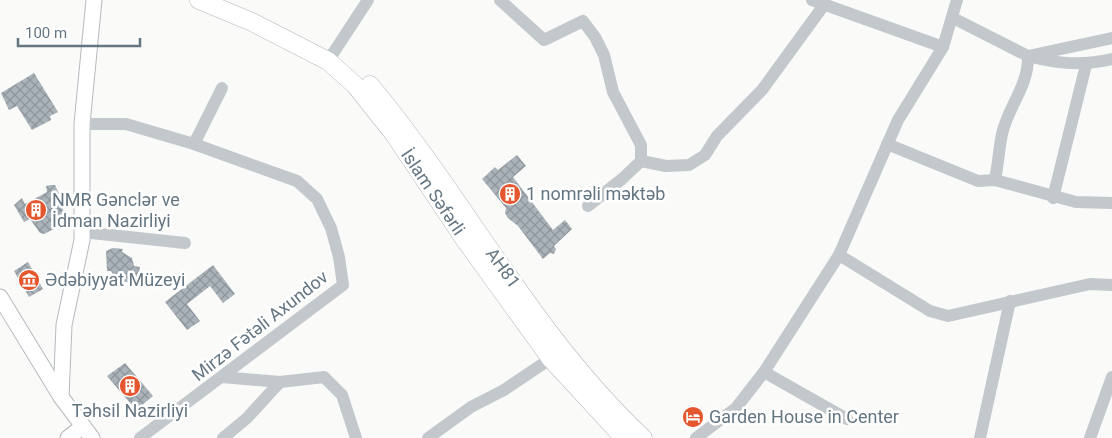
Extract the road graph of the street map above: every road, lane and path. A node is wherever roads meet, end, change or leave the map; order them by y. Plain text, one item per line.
1 (94, 0) edge
2 (199, 0) edge
3 (220, 0) edge
4 (368, 0) edge
5 (500, 0) edge
6 (956, 0) edge
7 (816, 2) edge
8 (953, 18) junction
9 (1112, 38) edge
10 (943, 47) junction
11 (331, 56) junction
12 (1028, 56) junction
13 (1112, 59) edge
14 (1086, 65) junction
15 (222, 88) dead end
16 (82, 124) junction
17 (194, 144) junction
18 (887, 144) junction
19 (641, 160) junction
20 (995, 180) junction
21 (1053, 198) junction
22 (1112, 203) edge
23 (588, 206) dead end
24 (82, 232) junction
25 (185, 244) dead end
26 (839, 255) junction
27 (1112, 285) edge
28 (1010, 301) junction
29 (1, 302) edge
30 (556, 354) junction
31 (764, 372) junction
32 (222, 378) junction
33 (1112, 378) edge
34 (280, 382) junction
35 (61, 396) junction
36 (847, 419) dead end
37 (87, 432) edge
38 (155, 434) edge
39 (226, 437) edge
40 (68, 438) edge
41 (140, 438) edge
42 (356, 438) edge
43 (428, 438) edge
44 (624, 438) edge
45 (642, 438) edge
46 (696, 438) edge
47 (980, 438) edge
48 (1090, 438) edge

1 - 16 main road
2 - 11 highway
3 - 11 highway, AH81
4 - 11 street
5 - 19 street
6 - 8 street
7 - 10 street
7 - 19 street
8 - 10 street
8 - 12 street
9 - 12 street
10 - 18 street
11 - 30 highway, AH81
12 - 14 street
12 - 20 street
13 - 14 street
14 - 21 street
15 - 17 street
16 - 17 street, Mirzə Fətəli Axundov
16 - 24 main road
17 - 32 street, Mirzə Fətəli Axundov
18 - 20 street
18 - 26 street
19 - 23 street
20 - 21 street
21 - 22 street
24 - 25 street
24 - 35 main road
26 - 28 street
26 - 31 street
27 - 28 street
28 - 47 street
29 - 35 main road
30 - 43 street
30 - 44 highway
30 - 45 highway, AH81
31 - 36 street
31 - 46 street
32 - 34 street
32 - 38 street, Mirzə Fətəli Axundov
33 - 48 street
34 - 39 street
34 - 42 street
35 - 37 main road
37 - 40 main road
38 - 41 street, Mirzə Fətəli Axundov

